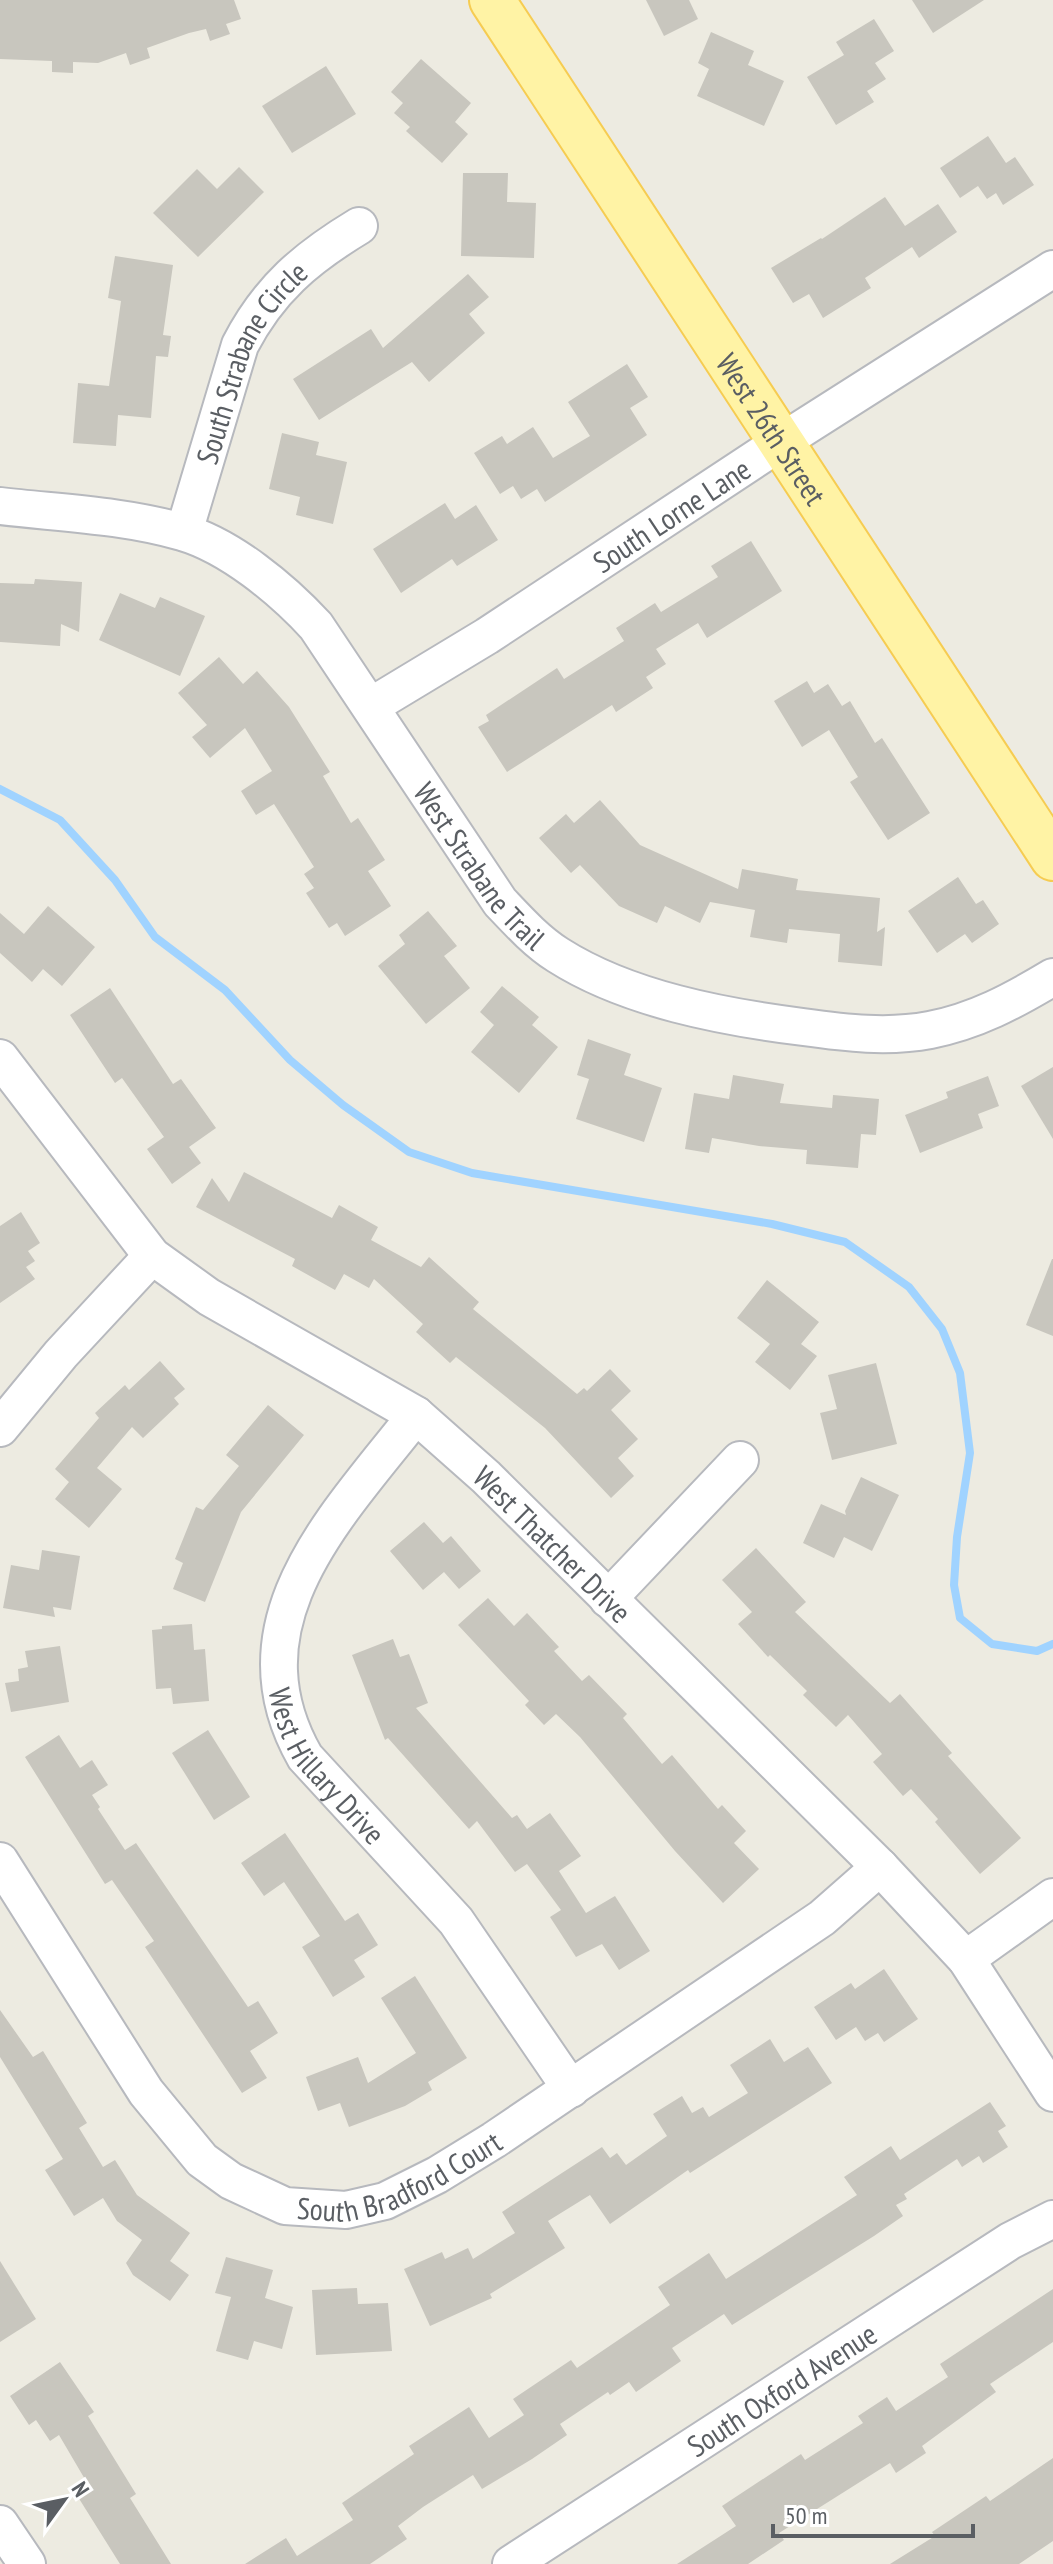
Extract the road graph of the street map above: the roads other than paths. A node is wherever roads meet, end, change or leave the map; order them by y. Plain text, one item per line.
1 (492, 0) edge
2 (359, 226) dead end
3 (1053, 269) edge
4 (781, 442) junction
5 (0, 506) edge
6 (184, 532) junction
7 (371, 706) junction
8 (1053, 858) edge
9 (1053, 977) edge
10 (0, 1058) edge
11 (152, 1256) junction
12 (416, 1415) junction
13 (0, 1428) edge
14 (740, 1460) dead end
15 (608, 1599) junction
16 (0, 1861) edge
17 (880, 1867) junction
18 (1053, 1897) edge
19 (966, 1959) junction
20 (571, 2089) junction
21 (1053, 2093) edge
22 (1053, 2219) edge
23 (0, 2524) edge
24 (27, 2564) edge
25 (511, 2564) edge

1 - 4 main road, West 26th Street
2 - 6 street, South Strabane Circle
3 - 4 street, South Lorne Lane
4 - 7 street, South Lorne Lane
4 - 8 main road, West 26th Street
5 - 6 street, West Strabane Trail
6 - 7 street, West Strabane Trail
7 - 9 street, West Strabane Trail
10 - 11 street, West Thatcher Drive
11 - 12 street, West Thatcher Drive
11 - 13 street
12 - 15 street, West Thatcher Drive
12 - 20 street, West Hillary Drive
14 - 15 street
15 - 17 street, West Thatcher Drive
16 - 20 street, South Bradford Court
17 - 19 street, West Thatcher Drive
17 - 20 street, South Bradford Court
18 - 19 street
19 - 21 street, West Thatcher Drive
22 - 25 street, South Oxford Avenue
23 - 24 street

